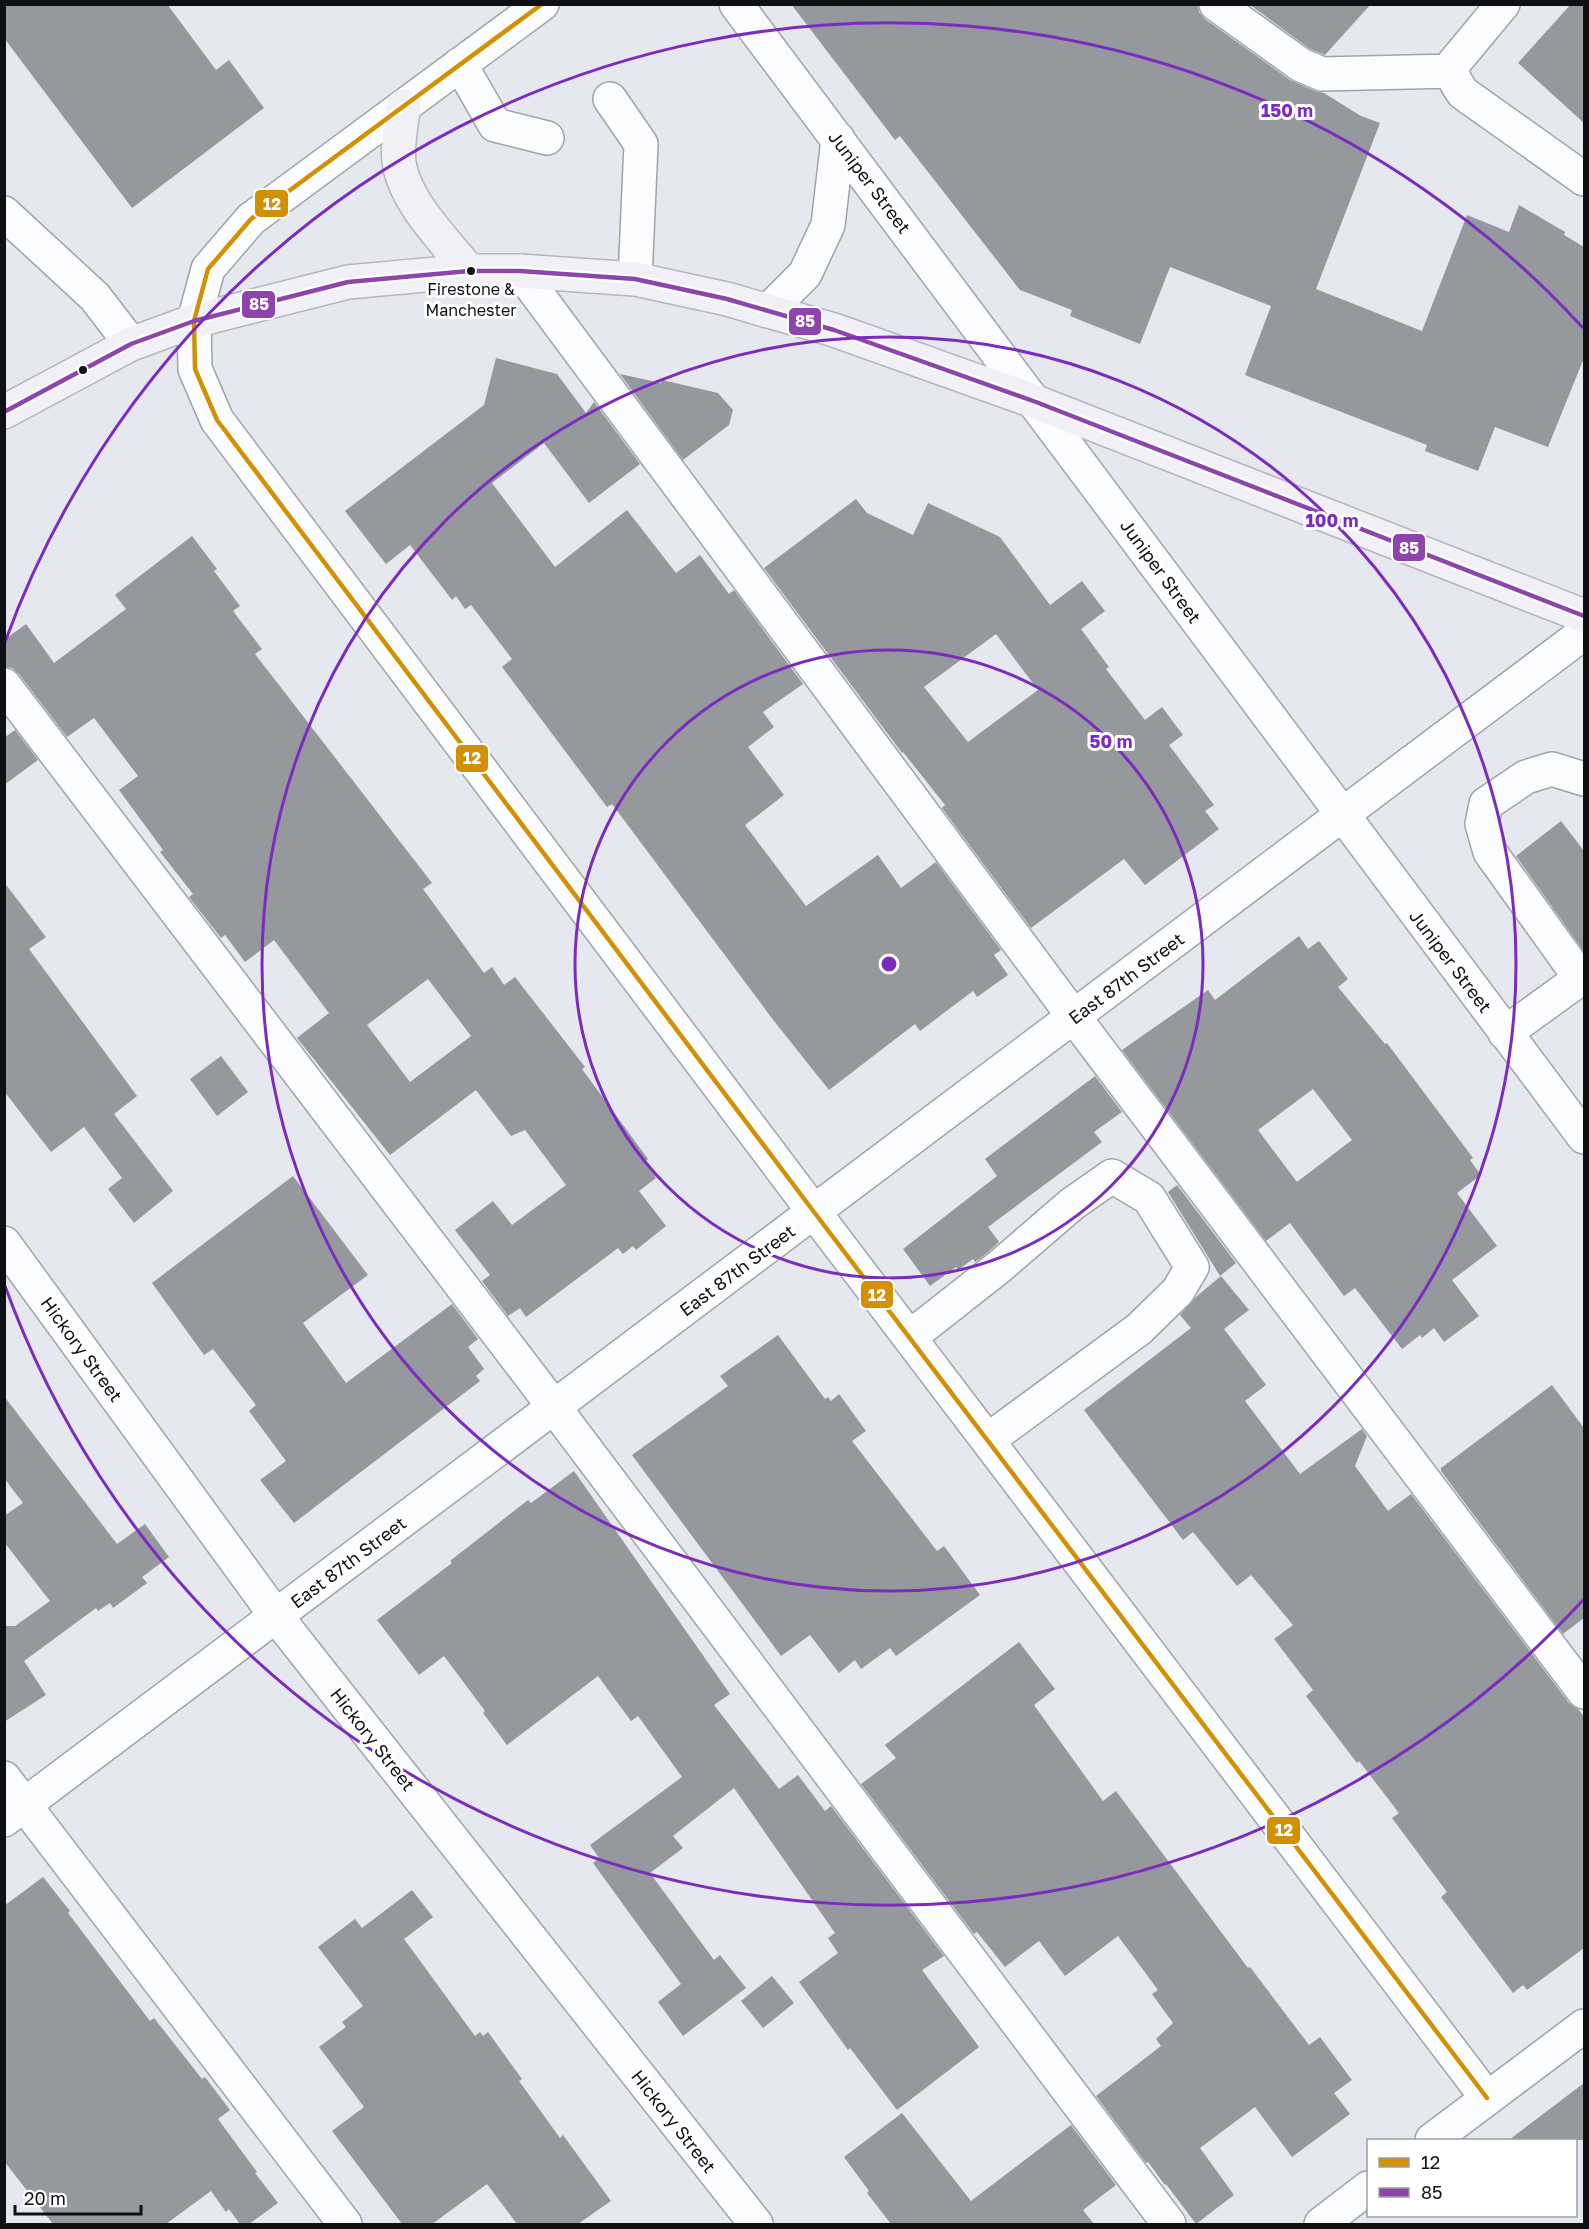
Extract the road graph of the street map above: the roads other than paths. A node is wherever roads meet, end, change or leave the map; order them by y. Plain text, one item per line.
1 (542, 4) edge
2 (736, 4) edge
3 (1216, 4) edge
4 (1503, 4) edge
5 (460, 64) junction
6 (1452, 71) junction
7 (610, 99) dead end
8 (404, 106) junction
9 (547, 138) dead end
10 (838, 140) junction
11 (1584, 179) edge
12 (4, 213) edge
13 (469, 271) junction
14 (520, 271) junction
15 (635, 279) junction
16 (768, 312) junction
17 (194, 321) junction
18 (131, 344) junction
19 (1036, 402) junction
20 (4, 411) edge
21 (1584, 616) edge
22 (1584, 633) edge
23 (4, 686) edge
24 (1584, 779) edge
25 (1341, 816) junction
26 (1582, 977) edge
27 (1074, 1017) junction
28 (1505, 1033) junction
29 (1584, 1137) edge
30 (814, 1212) junction
31 (4, 1243) edge
32 (910, 1337) junction
33 (554, 1407) junction
34 (988, 1440) junction
35 (276, 1616) junction
36 (1584, 1692) edge
37 (4, 1778) edge
38 (15, 1812) edge
39 (1584, 2026) edge
40 (1487, 2098) junction
41 (1433, 2139) edge
42 (1367, 2189) edge
43 (345, 2224) edge
44 (756, 2224) edge
45 (1169, 2224) edge
46 (1321, 2224) edge

1 - 5 street
2 - 10 street, Juniper Street
3 - 6 street
4 - 6 street
5 - 8 street
5 - 9 street
6 - 11 street
7 - 15 street
8 - 13 main road
8 - 17 street
10 - 16 street
10 - 19 street, Juniper Street
12 - 18 street
13 - 14 main road
13 - 17 main road
14 - 15 main road
14 - 27 street
15 - 16 main road
16 - 19 main road
17 - 18 main road
17 - 30 street
18 - 20 main road
19 - 21 main road
19 - 25 street, Juniper Street
22 - 25 street, East 87th Street
23 - 33 street
24 - 26 street
25 - 27 street, East 87th Street
25 - 28 street, Juniper Street
26 - 28 street
27 - 30 street, East 87th Street
27 - 36 street
28 - 29 street, Juniper Street
30 - 32 street
30 - 33 street, East 87th Street
31 - 35 street, Hickory Street
32 - 34 street
32 - 34 street
33 - 35 street, East 87th Street
33 - 45 street
34 - 40 street
35 - 38 street, East 87th Street
35 - 44 street, Hickory Street
37 - 38 street
38 - 43 street
39 - 40 street
40 - 41 street
42 - 46 street

